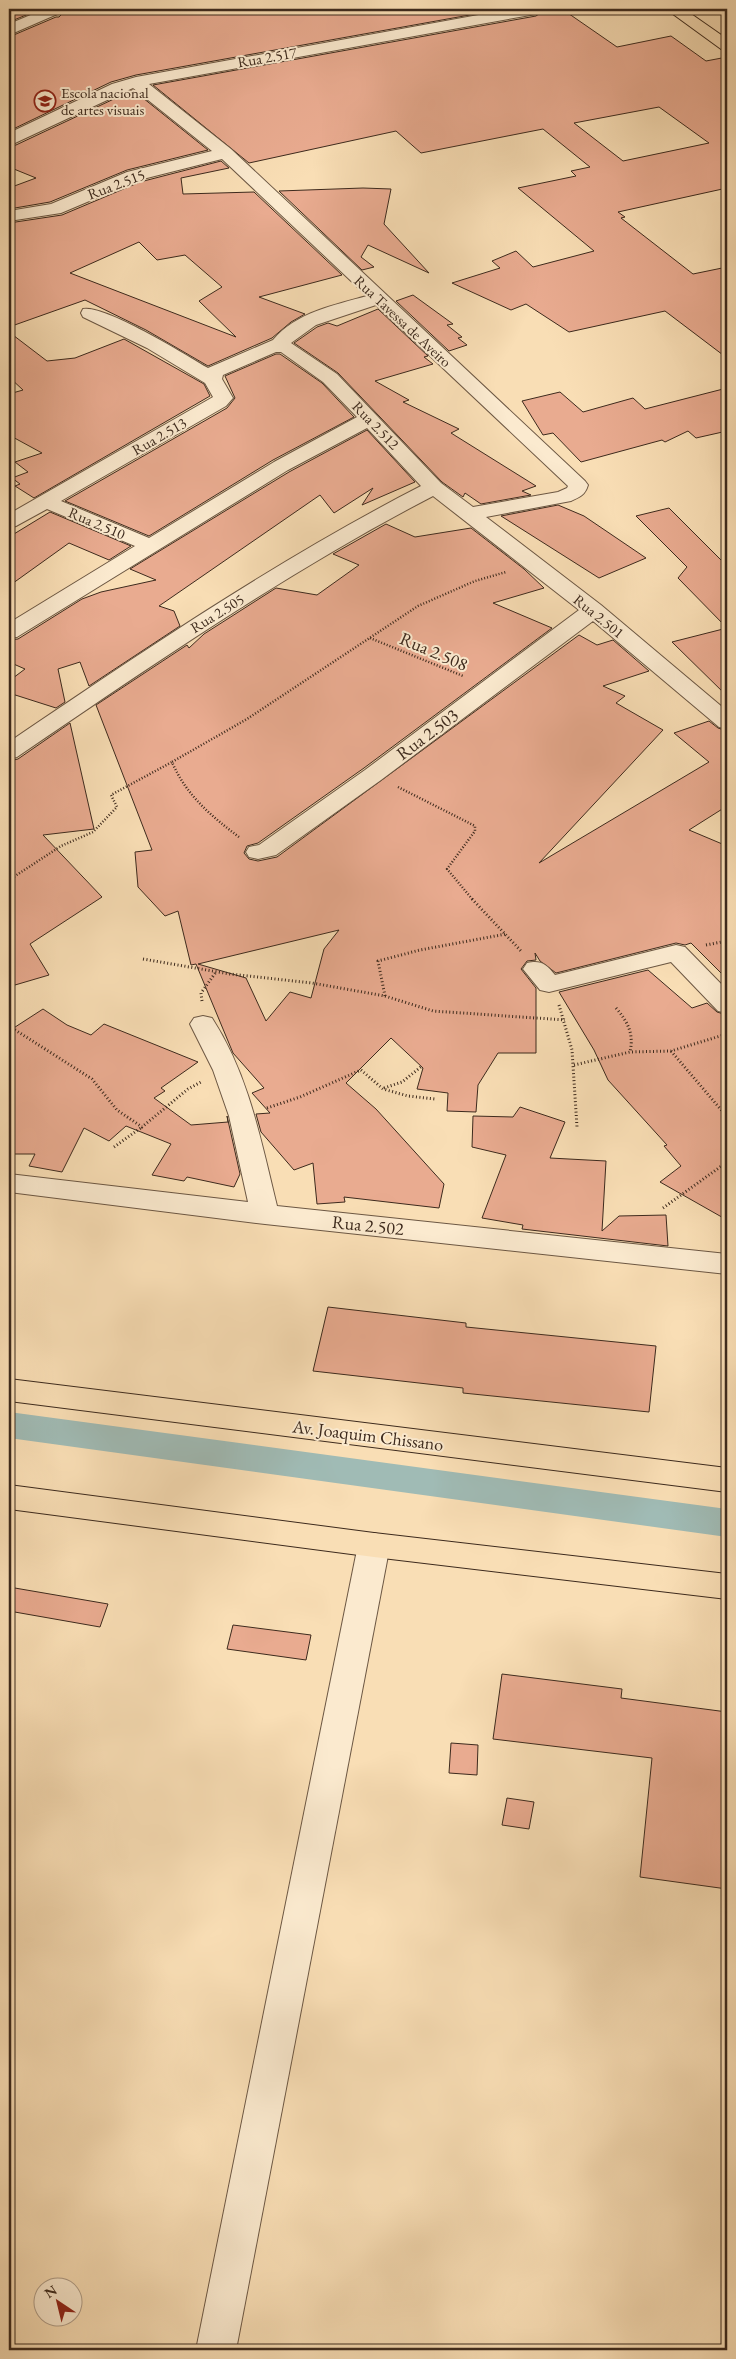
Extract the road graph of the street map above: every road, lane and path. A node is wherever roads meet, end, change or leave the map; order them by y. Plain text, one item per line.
1 (57, 9) edge
2 (536, 9) edge
3 (674, 9) edge
4 (9, 30) edge
5 (727, 46) edge
6 (136, 82) junction
7 (9, 139) edge
8 (225, 153) junction
9 (9, 216) edge
10 (379, 299) junction
11 (90, 313) dead end
12 (279, 345) junction
13 (212, 379) junction
14 (370, 418) junction
15 (434, 487) junction
16 (45, 501) junction
17 (467, 514) junction
18 (9, 522) edge
19 (149, 545) junction
20 (533, 564) junction
21 (592, 610) junction
22 (9, 632) edge
23 (370, 638) junction
24 (488, 687) junction
25 (727, 722) edge
26 (13, 746) edge
27 (172, 762) junction
28 (373, 775) junction
29 (258, 852) joint
30 (9, 880) edge
31 (506, 934) junction
32 (143, 959) dead end
33 (216, 972) junction
34 (543, 976) junction
35 (201, 993) dead end
36 (385, 996) junction
37 (727, 1006) edge
38 (616, 1008) dead end
39 (565, 1020) junction
40 (203, 1024) dead end
41 (9, 1026) edge
42 (727, 1034) edge
43 (671, 1051) junction
44 (630, 1052) junction
45 (574, 1065) junction
46 (422, 1066) dead end
47 (226, 1070) junction
48 (384, 1089) junction
49 (435, 1099) dead end
50 (725, 1112) edge
51 (242, 1116) junction
52 (727, 1117) edge
53 (142, 1126) junction
54 (577, 1128) dead end
55 (114, 1147) dead end
56 (727, 1162) edge
57 (9, 1183) edge
58 (663, 1208) dead end
59 (265, 1214) junction
60 (727, 1264) edge
61 (9, 1390) edge
62 (727, 1480) edge
63 (9, 1497) edge
64 (374, 1545) junction
65 (727, 1587) edge
66 (216, 2350) edge

1 - 4 street
2 - 6 street, Rua 2.517
3 - 5 main road
6 - 7 street, Rua 2.517
6 - 8 street, Rua Tavessa de Aveiro
8 - 9 street, Rua 2.515
8 - 10 street, Rua Tavessa de Aveiro
10 - 12 street
10 - 17 street, Rua Tavessa de Aveiro
11 - 13 street
12 - 13 street
12 - 14 street, Rua 2.512
13 - 16 street, Rua 2.513
14 - 15 street, Rua 2.512
14 - 19 street
15 - 17 street, Rua 2.512
15 - 26 street, Rua 2.505
16 - 18 street, Rua 2.513
16 - 19 street, Rua 2.510
17 - 20 street, Rua 2.501
19 - 22 street
20 - 21 street, Rua 2.501
20 - 23 path
21 - 24 street, Rua 2.503
21 - 25 street, Rua 2.501
23 - 24 path, Rua 2.508
23 - 27 path
24 - 28 street, Rua 2.503
27 - 29 path
27 - 30 path
28 - 29 street, Rua 2.503
28 - 31 path
31 - 34 path
31 - 36 path
32 - 33 path
33 - 35 path
33 - 36 path
34 - 37 street
34 - 39 path
36 - 39 path
38 - 44 path
39 - 45 path
40 - 47 street
41 - 53 path
42 - 43 path
43 - 44 path
43 - 50 path
44 - 45 path
45 - 54 path
46 - 48 path
47 - 51 street
47 - 53 path
48 - 49 path
48 - 51 path
50 - 52 path
51 - 59 street
53 - 55 path
56 - 58 path
57 - 59 street, Rua 2.502
59 - 60 street, Rua 2.502
61 - 62 main road, Av. Joaquim Chissano
63 - 64 main road
64 - 65 main road
64 - 66 street

